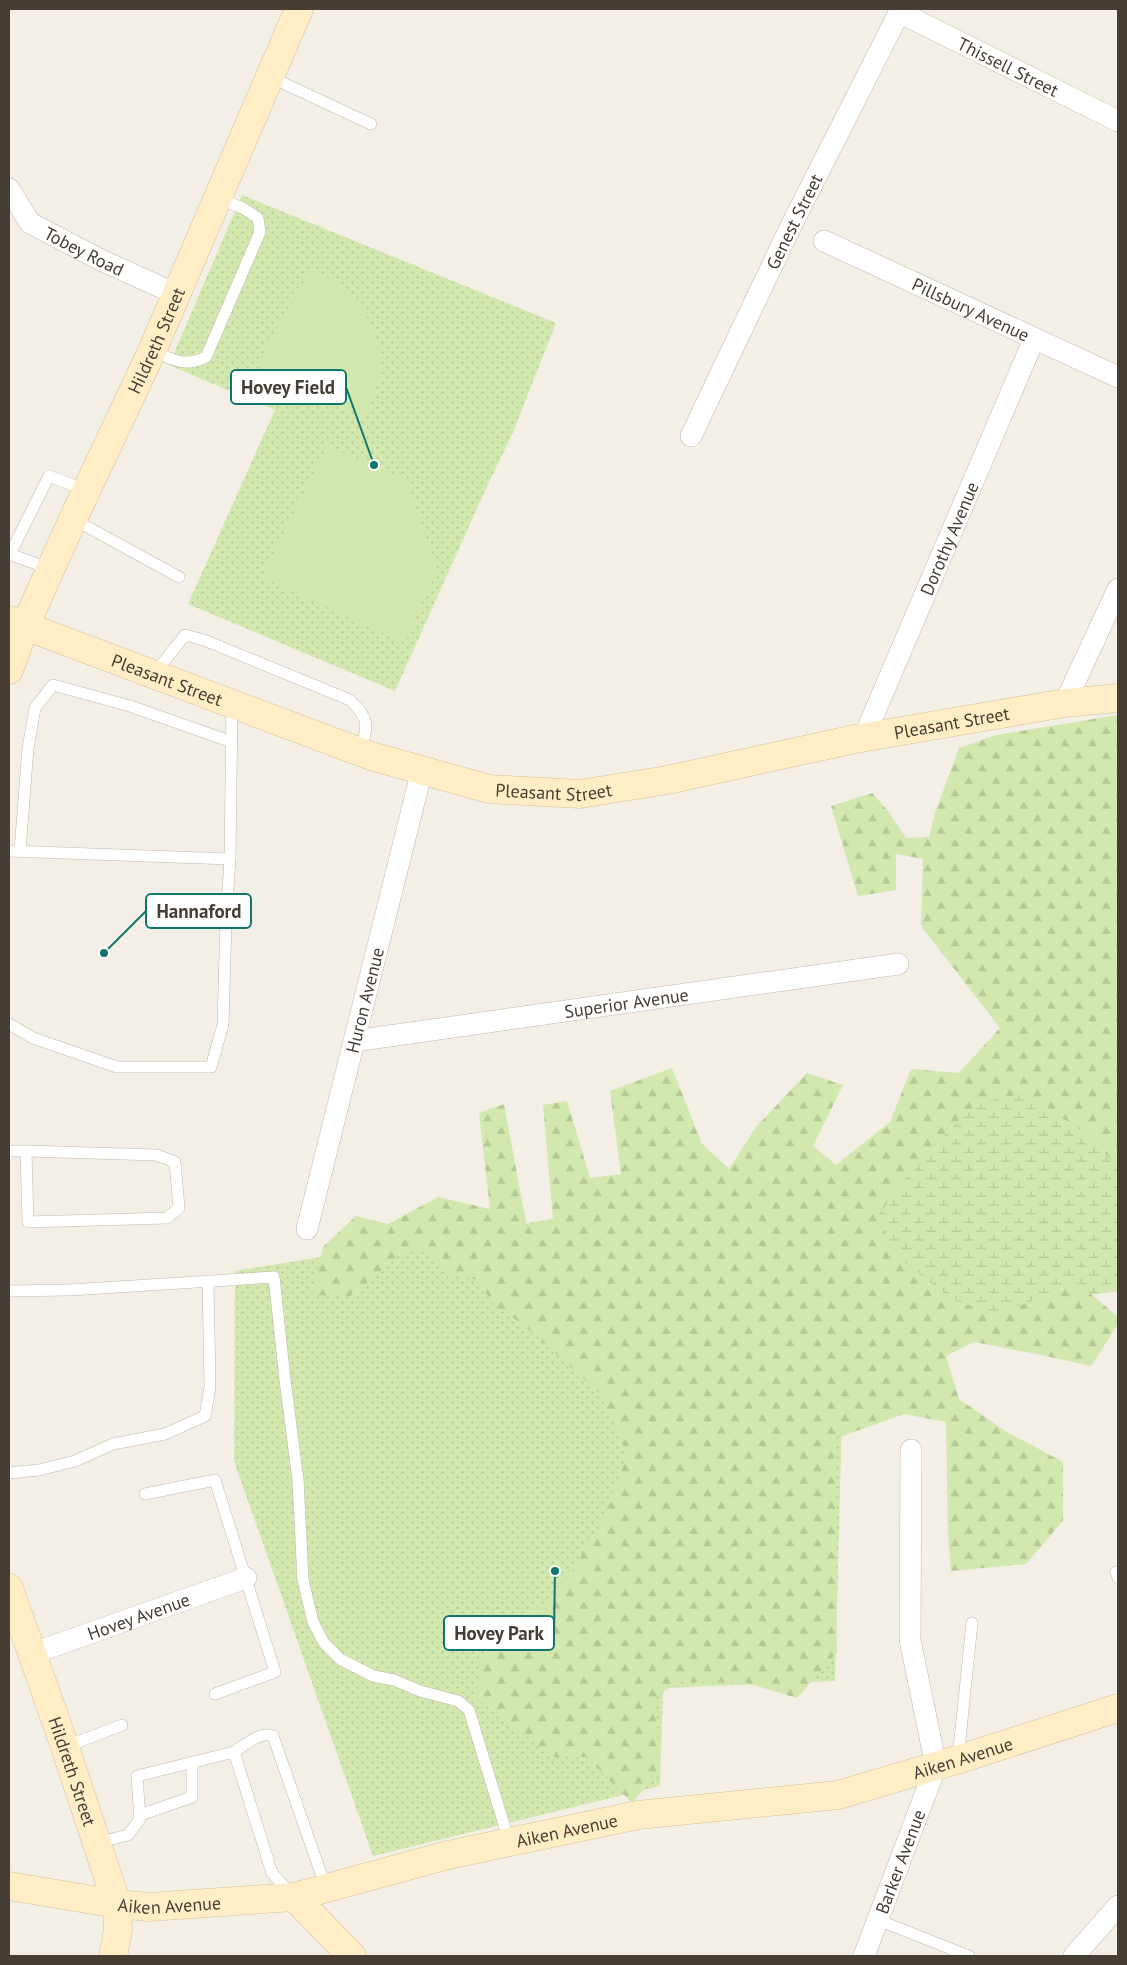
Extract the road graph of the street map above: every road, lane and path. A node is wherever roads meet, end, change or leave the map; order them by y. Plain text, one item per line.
1 (299, 9) edge
2 (900, 11) edge
3 (269, 76) junction
4 (1118, 121) edge
5 (371, 124) dead end
6 (9, 188) edge
7 (216, 198) junction
8 (824, 240) dead end
9 (176, 294) junction
10 (1034, 339) junction
11 (152, 351) junction
12 (1118, 377) edge
13 (691, 436) dead end
14 (86, 490) junction
15 (73, 519) junction
16 (9, 554) edge
17 (51, 569) junction
18 (179, 577) dead end
19 (1118, 589) edge
20 (17, 623) edge
21 (9, 670) edge
22 (154, 674) junction
23 (1118, 698) edge
24 (232, 704) junction
25 (1065, 704) junction
26 (864, 737) junction
27 (232, 742) junction
28 (361, 752) junction
29 (422, 770) junction
30 (14, 851) edge
31 (230, 859) junction
32 (898, 964) dead end
33 (9, 1024) edge
34 (354, 1041) junction
35 (9, 1151) edge
36 (26, 1151) junction
37 (307, 1229) dead end
38 (208, 1281) junction
39 (9, 1291) edge
40 (911, 1450) dead end
41 (9, 1473) edge
42 (145, 1494) dead end
43 (246, 1578) junction
44 (9, 1588) edge
45 (972, 1623) dead end
46 (31, 1654) junction
47 (214, 1694) dead end
48 (1118, 1708) edge
49 (122, 1725) dead end
50 (65, 1747) junction
51 (234, 1752) junction
52 (192, 1762) junction
53 (947, 1763) junction
54 (140, 1815) junction
55 (509, 1841) junction
56 (97, 1843) junction
57 (9, 1886) edge
58 (326, 1888) junction
59 (294, 1897) junction
60 (117, 1904) junction
61 (1118, 1906) edge
62 (878, 1920) junction
63 (113, 1956) edge
64 (352, 1956) edge
65 (864, 1956) edge
66 (969, 1956) edge
67 (1074, 1956) edge

1 - 3 street, Hildreth Street
2 - 4 street, Thissell Street
2 - 13 street, Genest Street
3 - 5 lane
3 - 7 street, Hildreth Street
6 - 9 street, Tobey Road
7 - 9 street, Hildreth Street
7 - 11 lane
8 - 10 street, Pillsbury Avenue
9 - 11 street, Hildreth Street
10 - 12 street, Pillsbury Avenue
10 - 26 street, Dorothy Avenue
11 - 14 street, Hildreth Street
14 - 15 street, Hildreth Street
14 - 16 lane
15 - 17 street, Hildreth Street
15 - 18 lane
16 - 17 lane
17 - 20 street, Hildreth Street
19 - 25 street
20 - 21 street, Hildreth Street
20 - 22 street, Pleasant Street
22 - 24 street, Pleasant Street
22 - 28 lane
23 - 25 street, Pleasant Street
24 - 27 lane
24 - 28 street, Pleasant Street
25 - 26 street, Pleasant Street
26 - 29 street, Pleasant Street
27 - 30 lane
27 - 31 lane
28 - 29 street, Pleasant Street
29 - 34 street, Huron Avenue
30 - 31 lane
31 - 33 lane
32 - 34 street, Superior Avenue
34 - 37 street, Huron Avenue
35 - 36 lane
36 - 36 lane
38 - 39 lane
38 - 41 lane
38 - 55 lane
40 - 53 street
42 - 43 lane
43 - 46 street, Hovey Avenue
43 - 47 lane
44 - 46 street, Hildreth Street
45 - 53 lane
46 - 50 street, Hildreth Street
48 - 53 street, Aiken Avenue
49 - 50 lane
50 - 56 street, Hildreth Street
51 - 52 lane
51 - 58 lane
51 - 59 lane
52 - 54 lane
52 - 54 lane
53 - 55 street, Aiken Avenue
53 - 62 street, Barker Avenue
54 - 56 lane
55 - 58 street, Aiken Avenue
56 - 60 street, Hildreth Street
57 - 60 street, Aiken Avenue
58 - 59 street, Aiken Avenue
59 - 60 street, Aiken Avenue
59 - 64 street
60 - 63 street, Hildreth Street
61 - 67 street
62 - 65 street, Barker Avenue
62 - 66 lane

